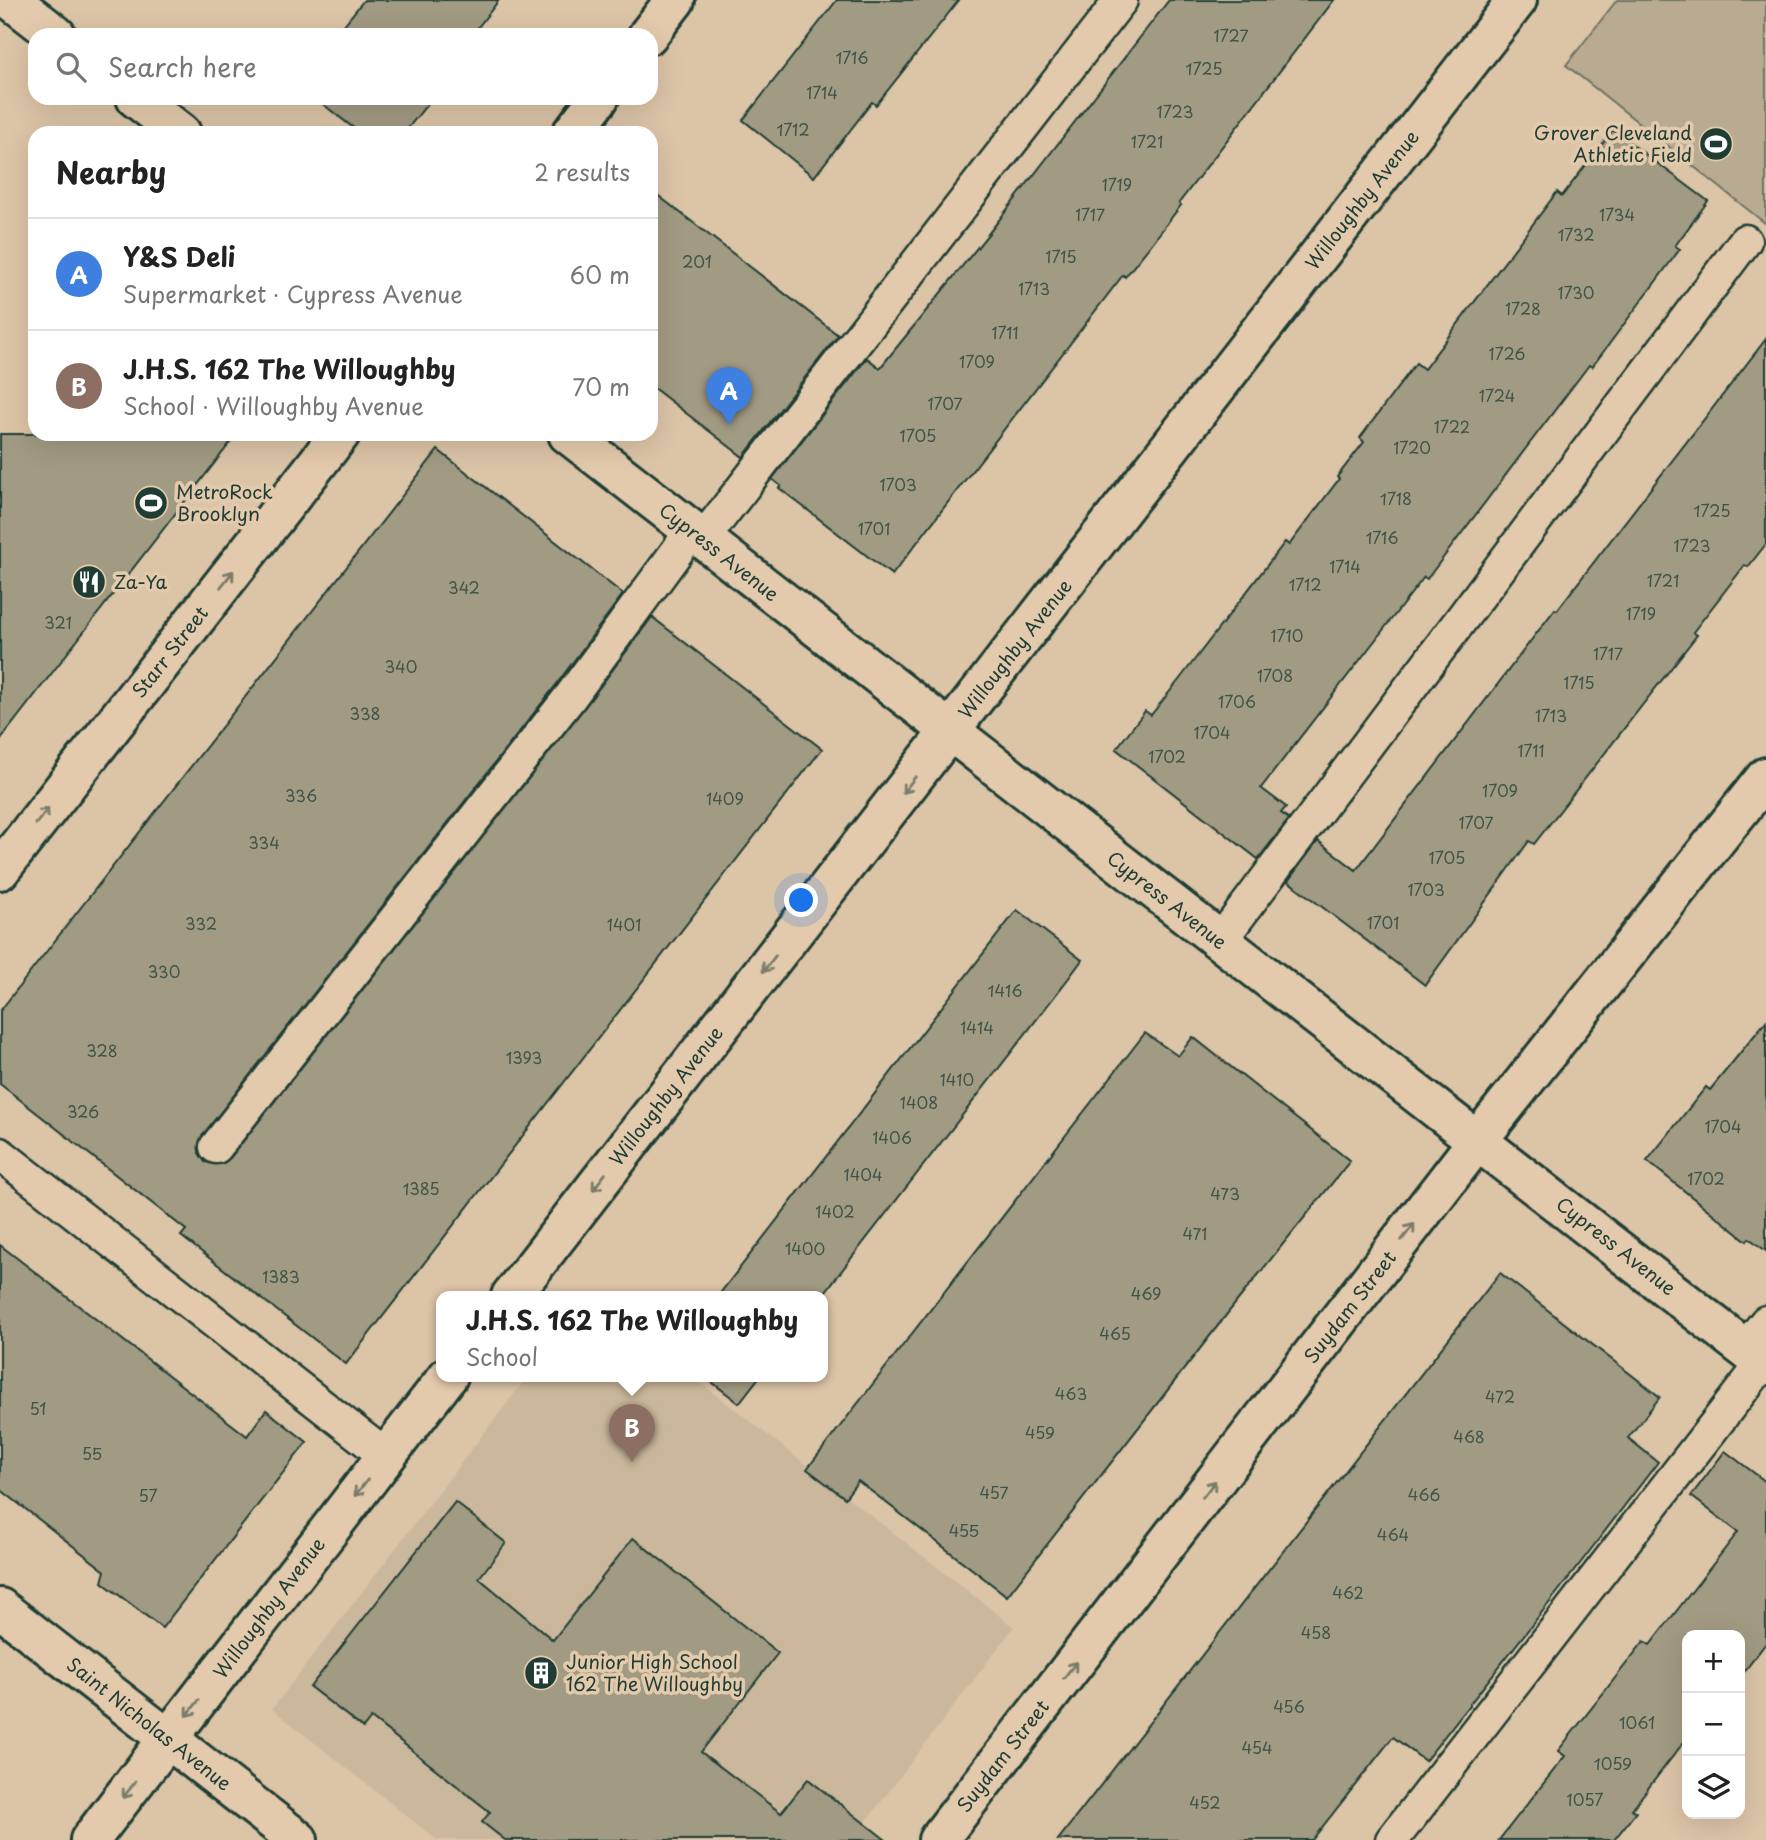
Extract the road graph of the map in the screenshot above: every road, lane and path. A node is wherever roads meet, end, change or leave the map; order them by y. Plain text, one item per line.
1 (11, 0) edge
2 (675, 0) edge
3 (1121, 0) edge
4 (1517, 0) edge
5 (47, 28) edge
6 (653, 28) edge
7 (145, 105) edge
8 (594, 105) edge
9 (172, 126) edge
10 (577, 126) edge
11 (1745, 241) dead end
12 (335, 441) edge
13 (577, 441) edge
14 (698, 535) junction
15 (951, 731) junction
16 (1766, 777) edge
17 (0, 870) edge
18 (1220, 941) junction
19 (1478, 1140) junction
20 (216, 1147) dead end
21 (0, 1154) edge
22 (515, 1291) edge
23 (1760, 1350) edge
24 (443, 1382) edge
25 (386, 1456) junction
26 (0, 1608) edge
27 (169, 1739) junction
28 (90, 1840) edge
29 (298, 1840) edge
30 (938, 1840) edge
31 (1392, 1840) edge

1 - 5 street
2 - 6 street
3 - 14 lane
4 - 15 street, Willoughby Avenue
7 - 9 street
8 - 10 street
11 - 18 lane
17 -> 12 street, Starr Street
13 - 14 street, Cypress Avenue
14 - 15 street, Cypress Avenue
14 - 20 lane
15 - 18 street, Cypress Avenue
15 -> 22 street, Willoughby Avenue
16 - 19 street, Suydam Street
18 - 19 street, Cypress Avenue
19 - 23 street, Cypress Avenue
30 -> 19 street, Suydam Street
21 - 25 lane
23 - 31 lane
24 - 25 street, Willoughby Avenue
25 -> 27 street, Willoughby Avenue
26 - 27 street, Saint Nicholas Avenue
27 -> 28 street, Willoughby Avenue
27 - 29 street, Saint Nicholas Avenue

